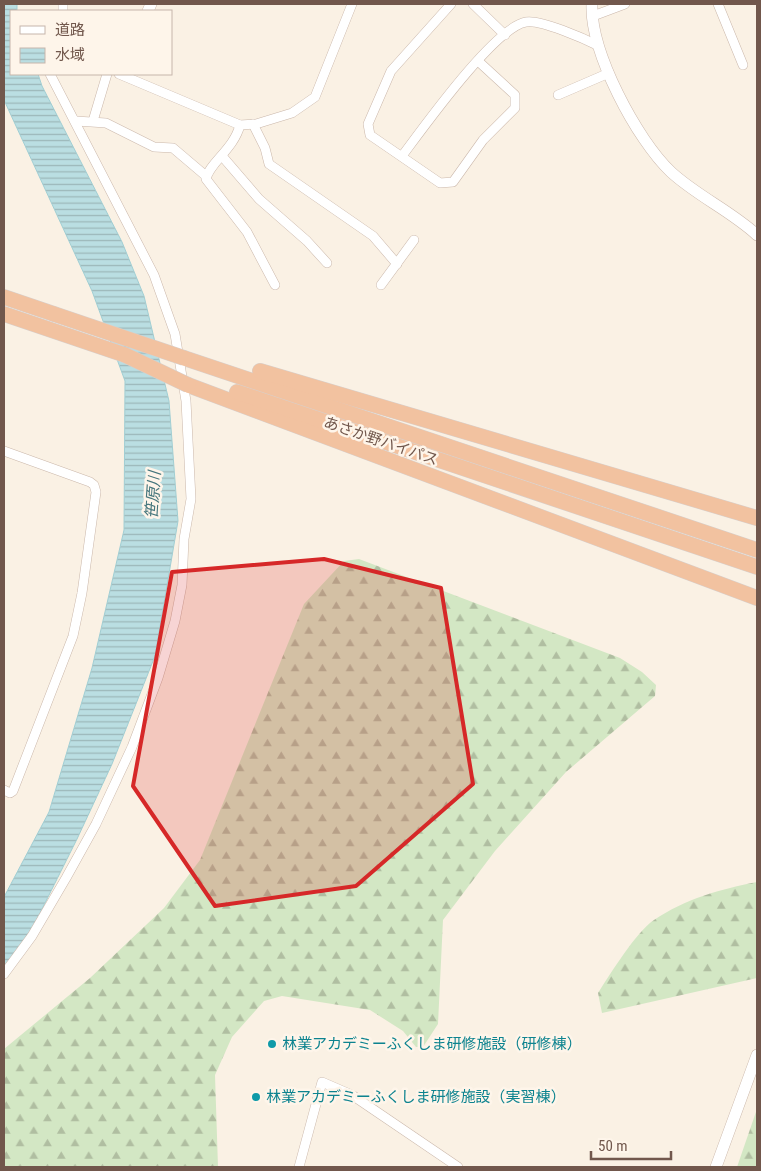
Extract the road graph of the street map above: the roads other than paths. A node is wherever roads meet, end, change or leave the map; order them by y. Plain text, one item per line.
1 (352, 4) edge
2 (452, 4) edge
3 (473, 4) edge
4 (592, 4) edge
5 (625, 4) edge
6 (718, 4) edge
7 (593, 16) junction
8 (504, 35) junction
9 (599, 46) junction
10 (478, 61) junction
11 (744, 65) dead end
12 (609, 73) junction
13 (51, 75) edge
14 (107, 75) edge
15 (121, 75) edge
16 (558, 95) dead end
17 (76, 121) junction
18 (93, 121) junction
19 (253, 124) junction
20 (240, 125) junction
21 (222, 156) junction
22 (402, 156) junction
23 (206, 176) junction
24 (757, 235) edge
25 (414, 240) dead end
26 (327, 263) dead end
27 (397, 264) junction
28 (275, 285) dead end
29 (381, 285) dead end
30 (4, 297) edge
31 (4, 314) edge
32 (184, 358) junction
33 (189, 380) junction
34 (4, 451) edge
35 (757, 518) edge
36 (757, 550) edge
37 (757, 568) edge
38 (757, 598) edge
39 (4, 790) edge
40 (4, 974) edge
41 (757, 1054) edge
42 (299, 1167) edge
43 (458, 1167) edge
44 (716, 1167) edge

1 - 19 street
2 - 22 street
3 - 8 street
4 - 7 street
5 - 7 street
6 - 11 street
7 - 9 street
8 - 9 street
8 - 10 street
9 - 12 street
10 - 22 street
10 - 22 street
12 - 16 street
12 - 24 street
13 - 17 street
14 - 18 street
15 - 20 street
17 - 18 street
17 - 40 street
18 - 23 street
19 - 20 street
19 - 27 street
20 - 21 street
21 - 23 street
21 - 26 street
23 - 28 street
25 - 27 street
27 - 29 street
30 - 32 highway, あさか野バイパス, bridge
31 - 33 highway, あさか野バイパス, bridge
32 - 35 highway
32 - 36 highway, あさか野バイパス
33 - 37 highway, あさか野バイパス
33 - 38 highway
34 - 39 street
41 - 44 street
42 - 43 street

